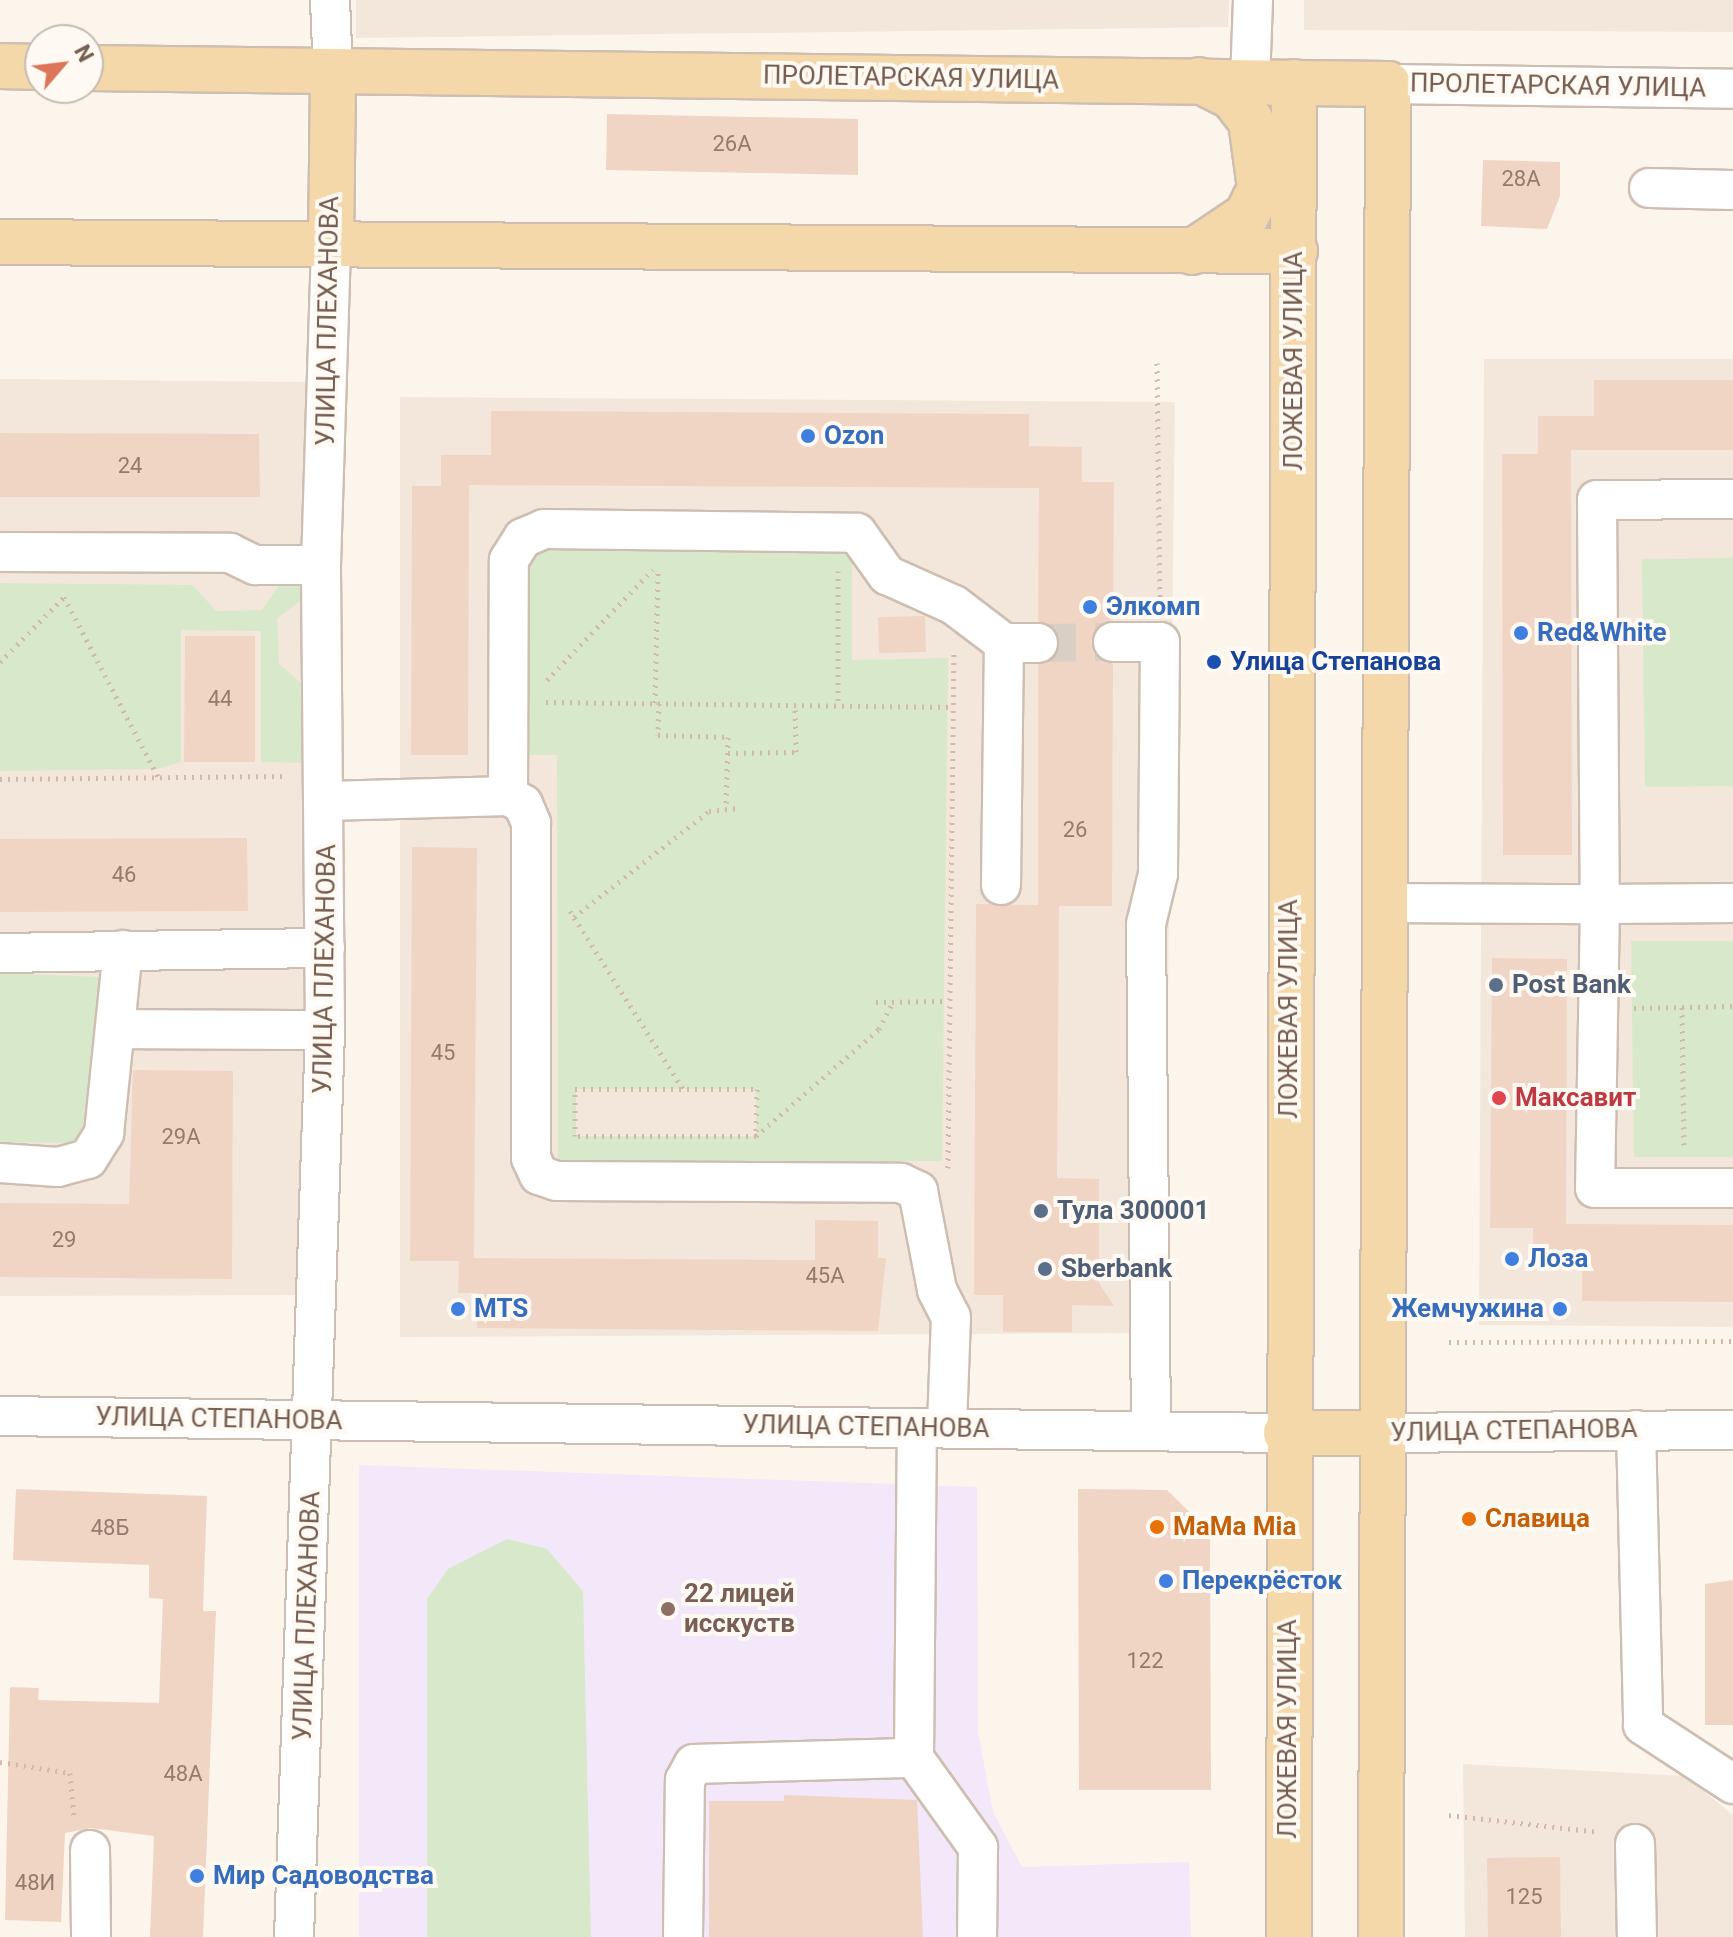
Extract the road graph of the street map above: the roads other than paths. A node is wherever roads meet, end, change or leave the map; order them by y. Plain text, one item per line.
1 (330, 0) edge
2 (1253, 0) edge
3 (0, 66) edge
4 (24, 67) edge
5 (104, 68) edge
6 (333, 73) junction
7 (1199, 80) junction
8 (1250, 82) junction
9 (1294, 82) junction
10 (1388, 84) junction
11 (1733, 89) edge
12 (1649, 188) dead end
13 (1733, 190) edge
14 (0, 242) edge
15 (331, 244) junction
16 (1295, 251) junction
17 (1192, 252) junction
18 (1733, 499) edge
19 (0, 552) edge
20 (321, 565) junction
21 (1113, 642) tunnel mouth
22 (328, 788) junction
23 (508, 796) junction
24 (1001, 885) dead end
25 (1385, 903) junction
26 (1733, 903) edge
27 (1600, 904) junction
28 (325, 948) junction
29 (123, 950) junction
30 (0, 953) edge
31 (120, 1029) junction
32 (325, 1030) junction
33 (0, 1163) edge
34 (1733, 1188) edge
35 (0, 1416) edge
36 (315, 1420) junction
37 (932, 1428) junction
38 (1636, 1430) junction
39 (1733, 1430) edge
40 (1151, 1431) junction
41 (1286, 1433) junction
42 (1382, 1433) junction
43 (914, 1758) junction
44 (1733, 1784) edge
45 (1635, 1844) road end
46 (90, 1850) road end
47 (91, 1937) edge
48 (294, 1937) edge
49 (683, 1937) edge
50 (977, 1937) edge
51 (1289, 1937) edge
52 (1381, 1937) edge
53 (1637, 1937) edge

1 - 6 street, УЛИЦА ПЛЕХАНОВА
2 - 8 street
3 - 4 main road
5 - 6 main road, ПРОЛЕТАРСКАЯ УЛИЦА
6 - 7 main road, ПРОЛЕТАРСКАЯ УЛИЦА
6 - 15 main road, УЛИЦА ПЛЕХАНОВА
7 - 8 main road, ПРОЛЕТАРСКАЯ УЛИЦА
7 - 17 main road
8 - 9 main road, ПРОЛЕТАРСКАЯ УЛИЦА
9 - 10 main road, ПРОЛЕТАРСКАЯ УЛИЦА
9 - 16 main road, ЛОЖЕВАЯ УЛИЦА
10 - 11 street, ПРОЛЕТАРСКАЯ УЛИЦА
10 - 25 main road
12 - 13 street
14 - 15 main road
15 - 17 main road
15 - 20 street, УЛИЦА ПЛЕХАНОВА
16 - 17 main road
16 - 41 main road, ЛОЖЕВАЯ УЛИЦА
18 - 27 street
19 - 20 street
20 - 22 street, УЛИЦА ПЛЕХАНОВА
21 - 40 street
22 - 23 street
22 - 28 street, УЛИЦА ПЛЕХАНОВА
23 - 24 street
23 - 37 street
25 - 27 street
25 - 42 main road
26 - 27 street
27 - 34 street
28 - 29 street
28 - 32 street, УЛИЦА ПЛЕХАНОВА
29 - 30 street
29 - 31 street
31 - 32 street
31 - 33 street
32 - 36 street, УЛИЦА ПЛЕХАНОВА
35 - 36 street, УЛИЦА СТЕПАНОВА
36 - 37 street, УЛИЦА СТЕПАНОВА
36 - 48 street, УЛИЦА ПЛЕХАНОВА
37 - 40 street, УЛИЦА СТЕПАНОВА
37 - 43 street
38 - 39 street, УЛИЦА СТЕПАНОВА
38 - 42 street, УЛИЦА СТЕПАНОВА
38 - 44 street
40 - 41 street, УЛИЦА СТЕПАНОВА
41 - 42 main road, УЛИЦА СТЕПАНОВА
41 - 51 main road, ЛОЖЕВАЯ УЛИЦА
42 - 52 main road
43 - 49 street
43 - 50 street
45 - 53 street
46 - 47 street

